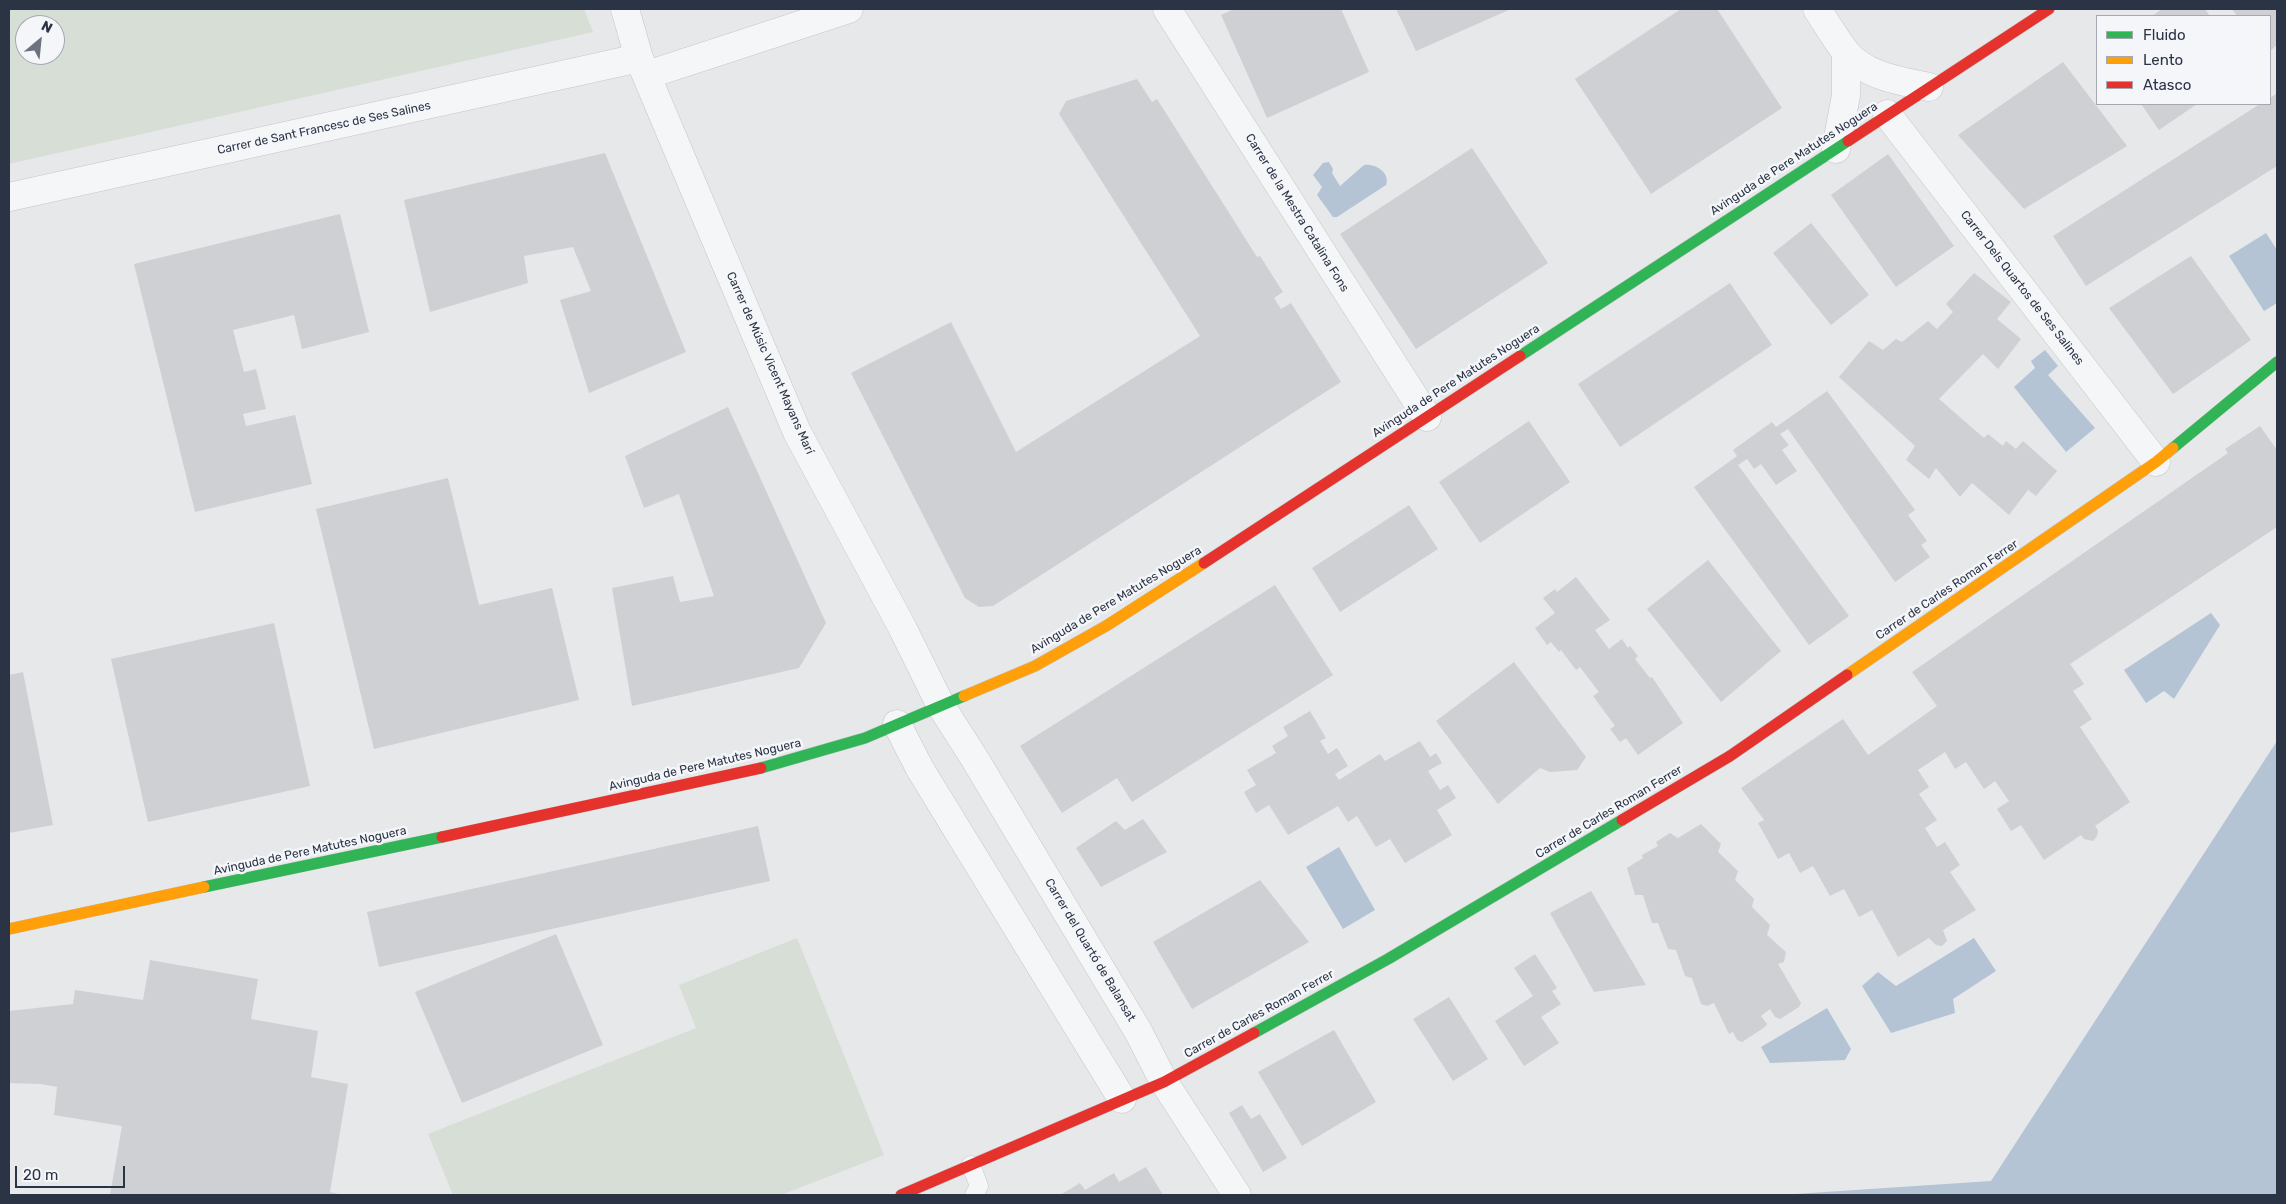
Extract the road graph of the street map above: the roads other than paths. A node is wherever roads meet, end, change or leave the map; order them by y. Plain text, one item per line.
1 (625, 9) edge
2 (848, 9) edge
3 (1167, 9) edge
4 (1817, 9) edge
5 (2050, 9) edge
6 (1846, 53) junction
7 (643, 66) junction
8 (1929, 87) junction
9 (1887, 114) junction
10 (1836, 149) junction
11 (9, 197) edge
12 (2277, 362) edge
13 (1427, 416) junction
14 (2156, 462) junction
15 (941, 706) junction
16 (897, 724) junction
17 (9, 930) edge
18 (1164, 1082) junction
19 (1122, 1099) junction
20 (971, 1165) junction
21 (901, 1195) edge
22 (974, 1195) edge
23 (1237, 1195) edge

1 - 7 street, Carrer de Músic Vicent Mayans Marí
2 - 7 street, Carrer de Sant Francesc de Ses Salines
3 - 13 street, Carrer de la Mestra Catalina Fons
4 - 6 street
5 - 8 street, Avinguda de Pere Matutes Noguera
6 - 8 street
6 - 10 street
7 - 11 street, Carrer de Sant Francesc de Ses Salines
7 - 15 street, Carrer de Músic Vicent Mayans Marí
8 - 9 street, Avinguda de Pere Matutes Noguera
9 - 10 street, Avinguda de Pere Matutes Noguera
9 - 14 street, Carrer Dels Quartos de Ses Salines
10 - 13 street, Avinguda de Pere Matutes Noguera
12 - 14 street, Carrer de Carles Roman Ferrer
13 - 15 street, Avinguda de Pere Matutes Noguera
14 - 18 street, Carrer de Carles Roman Ferrer
15 - 16 street, Avinguda de Pere Matutes Noguera
15 - 18 street, Carrer del Quartó de Balansat
16 - 17 street, Avinguda de Pere Matutes Noguera
16 - 19 street
18 - 19 street, Carrer de Carles Roman Ferrer
18 - 23 street, Carrer del Quartó de Balansat
19 - 20 street, Carrer de Carles Roman Ferrer
20 - 21 street, Carrer de Carles Roman Ferrer
20 - 22 lane

